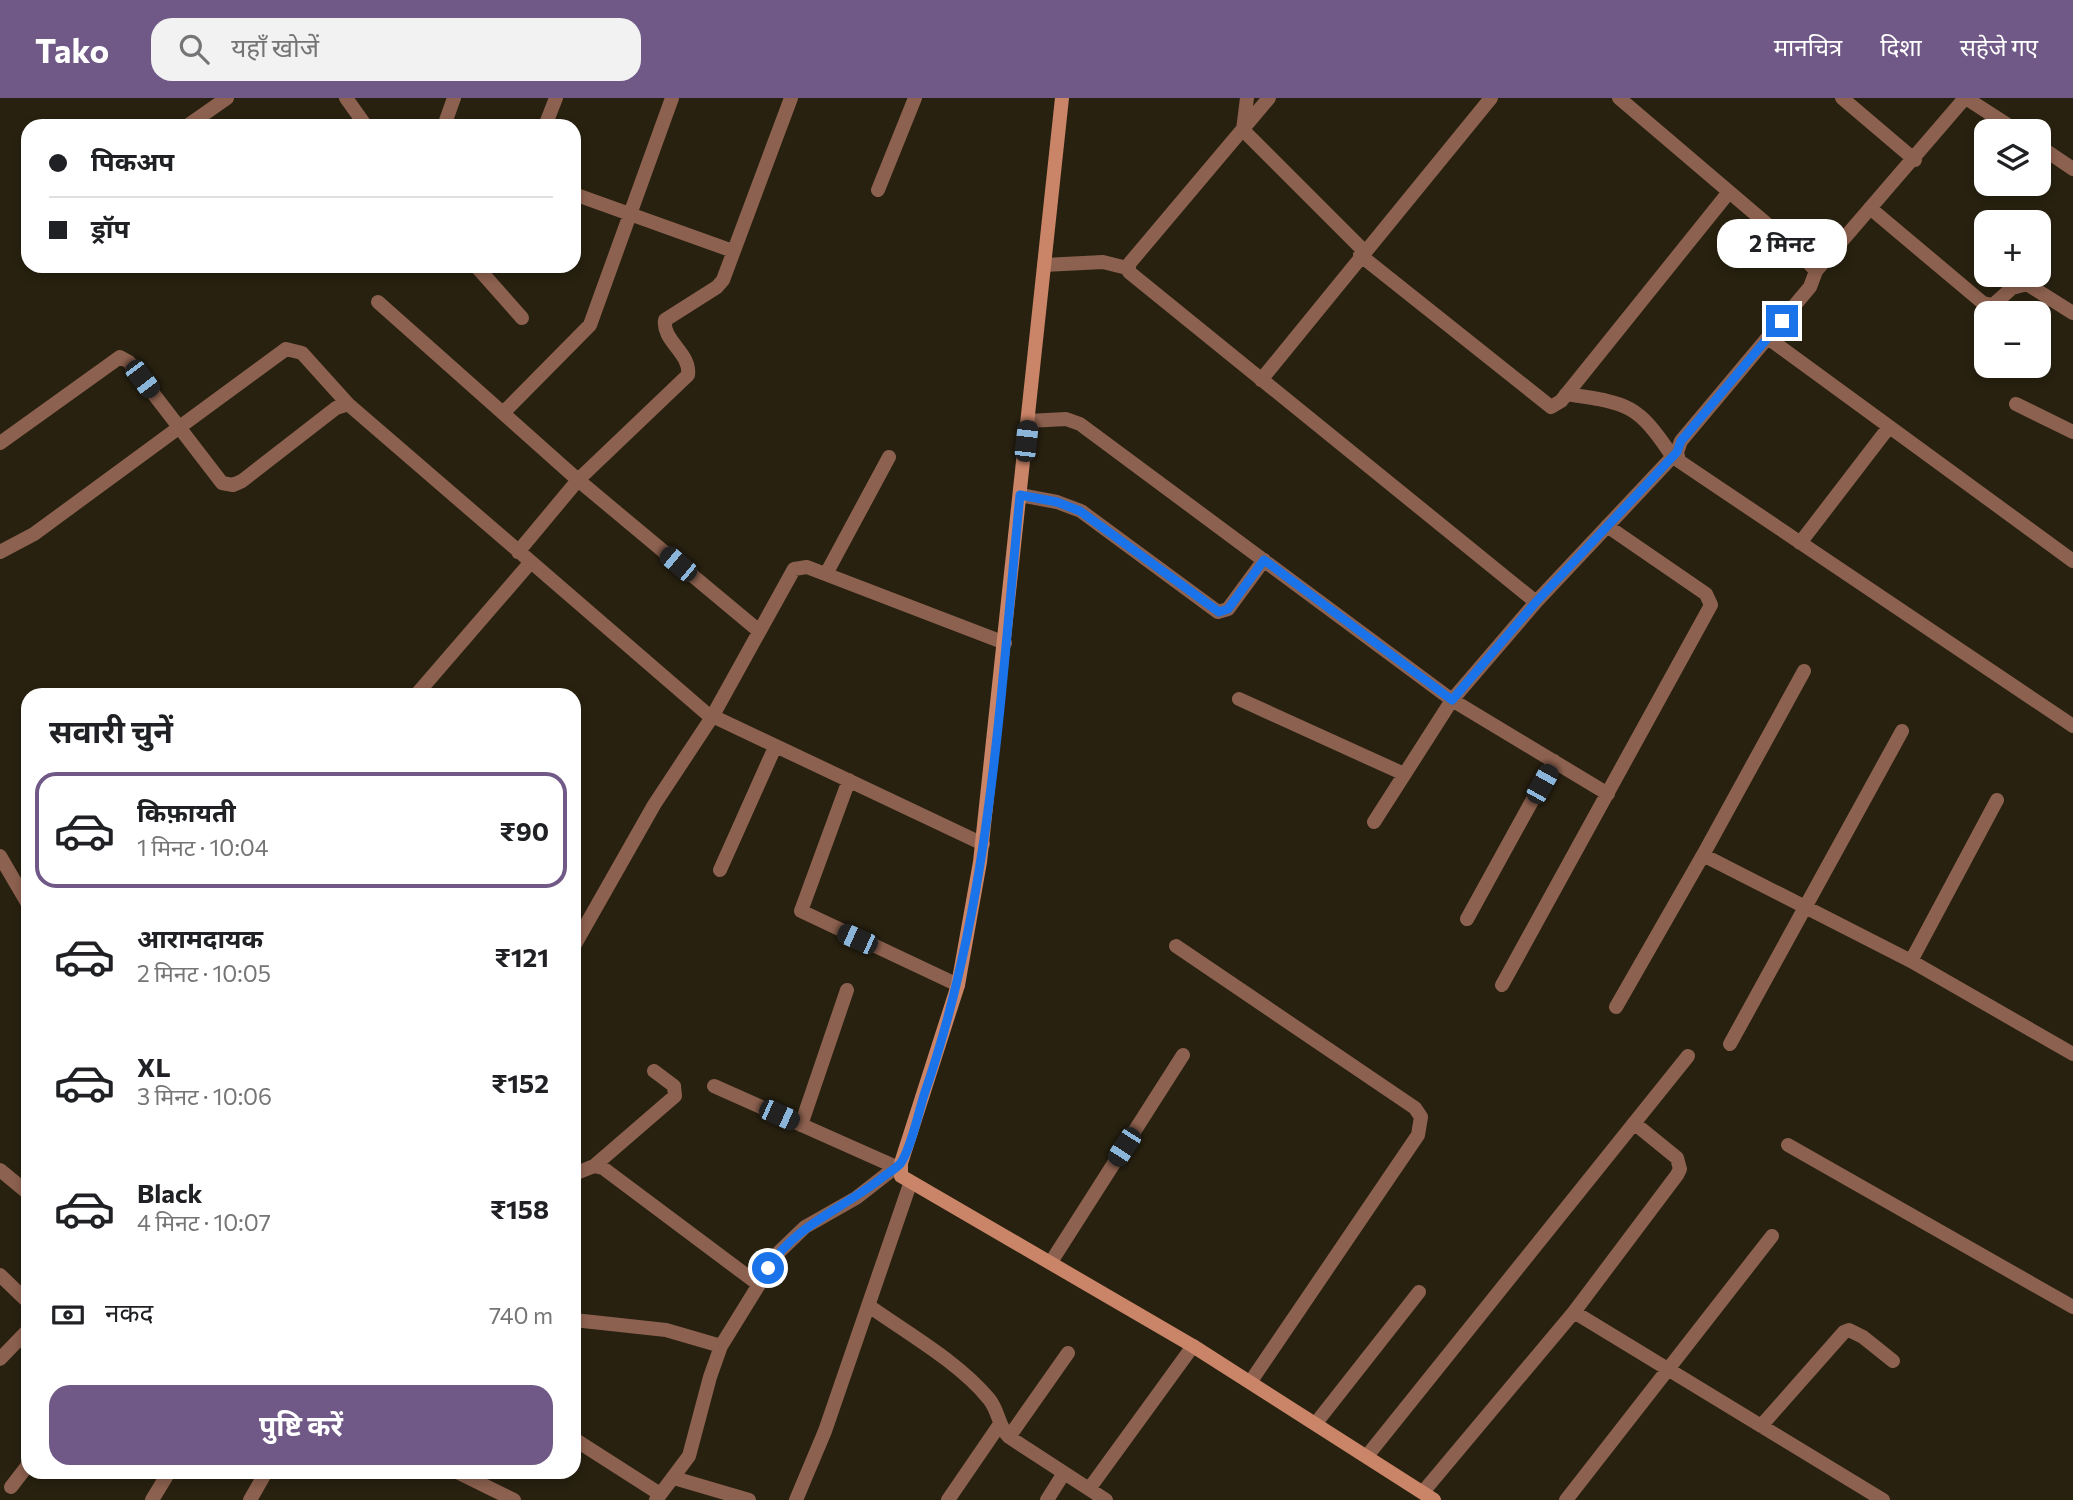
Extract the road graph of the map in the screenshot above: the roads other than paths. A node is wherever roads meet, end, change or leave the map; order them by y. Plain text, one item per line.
1 (227, 98) edge
2 (454, 98) edge
3 (556, 98) edge
4 (672, 98) edge
5 (791, 98) edge
6 (915, 98) edge
7 (1062, 98) edge
8 (1247, 98) edge
9 (1269, 98) edge
10 (1491, 98) edge
11 (1619, 98) edge
12 (1966, 98) edge
13 (349, 99) edge
14 (1851, 101) edge
15 (197, 119) edge
16 (362, 119) edge
17 (446, 119) edge
18 (548, 119) edge
19 (1998, 119) edge
20 (1243, 130) junction
21 (2051, 154) edge
22 (1915, 160) junction
23 (2073, 169) edge
24 (878, 190) dead end
25 (1729, 192) junction
26 (581, 196) edge
27 (1870, 208) junction
28 (631, 214) junction
29 (733, 251) junction
30 (1362, 253) junction
31 (1044, 265) junction
32 (1127, 268) junction
33 (1816, 271) junction
34 (486, 273) edge
35 (378, 302) dead end
36 (2073, 313) edge
37 (522, 318) dead end
38 (1768, 338) junction
39 (1261, 380) junction
40 (1566, 394) junction
41 (348, 404) junction
42 (2016, 404) dead end
43 (503, 413) junction
44 (1028, 421) junction
45 (1889, 427) junction
46 (180, 429) junction
47 (2073, 432) edge
48 (0, 443) edge
49 (1674, 454) junction
50 (889, 457) dead end
51 (578, 480) junction
52 (1020, 495) junction
53 (1607, 526) junction
54 (1800, 543) junction
55 (0, 552) edge
56 (518, 552) junction
57 (1264, 560) junction
58 (2073, 561) edge
59 (530, 563) junction
60 (826, 574) junction
61 (1536, 602) junction
62 (759, 632) junction
63 (1005, 643) junction
64 (1804, 671) dead end
65 (422, 688) edge
66 (1240, 699) dead end
67 (1452, 700) junction
68 (712, 717) junction
69 (2073, 726) edge
70 (1902, 731) dead end
71 (775, 747) junction
72 (1554, 761) junction
73 (1404, 774) junction
74 (849, 780) junction
75 (1608, 794) junction
76 (1997, 800) dead end
77 (1374, 822) dead end
78 (983, 844) junction
79 (1703, 855) junction
80 (0, 856) edge
81 (720, 870) dead end
82 (21, 892) edge
83 (1806, 908) junction
84 (1467, 919) dead end
85 (581, 921) edge
86 (1176, 946) dead end
87 (1911, 961) junction
88 (958, 985) junction
89 (1502, 985) dead end
90 (847, 990) dead end
91 (1616, 1007) dead end
92 (1730, 1044) dead end
93 (2073, 1054) edge
94 (1183, 1055) dead end
95 (1688, 1056) dead end
96 (654, 1071) dead end
97 (714, 1086) dead end
98 (1634, 1123) junction
99 (801, 1125) junction
100 (1788, 1145) dead end
101 (898, 1165) junction
102 (594, 1166) junction
103 (0, 1170) edge
104 (581, 1171) edge
105 (910, 1184) junction
106 (21, 1187) edge
107 (1772, 1237) dead end
108 (1051, 1262) junction
109 (0, 1275) edge
110 (758, 1284) junction
111 (1419, 1293) dead end
112 (21, 1294) edge
113 (869, 1306) junction
114 (2073, 1307) edge
115 (1574, 1312) junction
116 (581, 1321) edge
117 (21, 1337) edge
118 (722, 1346) junction
119 (1194, 1346) junction
120 (1068, 1353) dead end
121 (0, 1359) edge
122 (1894, 1361) dead end
123 (1668, 1370) junction
124 (1251, 1381) junction
125 (1316, 1423) junction
126 (1000, 1424) junction
127 (1761, 1426) junction
128 (1009, 1437) junction
129 (581, 1444) edge
130 (1367, 1456) junction
131 (1064, 1473) junction
132 (21, 1474) edge
133 (674, 1478) junction
134 (165, 1479) edge
135 (262, 1479) edge
136 (471, 1479) edge
137 (11, 1488) dead end
138 (1089, 1489) junction
139 (1429, 1496) edge
140 (658, 1497) edge
141 (798, 1499) edge
142 (152, 1500) edge
143 (250, 1500) edge
144 (514, 1500) edge
145 (749, 1500) edge
146 (948, 1500) edge
147 (1047, 1500) edge
148 (1106, 1500) edge
149 (1566, 1500) edge
150 (1883, 1500) edge

1 - 15 street
2 - 17 street
3 - 18 street
4 - 28 street
5 - 29 street
6 - 24 street
7 - 31 street
8 - 20 street
9 - 20 street
10 - 30 street
11 - 25 street
12 - 19 street
12 - 22 street
13 - 16 street
14 - 22 street
20 - 30 street
20 - 32 street
21 - 23 street
22 - 27 street
25 - 33 street
25 - 40 street
26 - 28 street
27 - 33 street
27 - 36 street
28 - 29 street
28 - 43 street
29 - 51 street
30 - 39 street
30 - 40 street
31 - 32 street
31 - 44 street
32 - 39 street
33 - 38 street
34 - 37 street
35 - 43 street
38 - 45 street
38 - 49 street
39 - 61 street
40 - 49 street
41 - 46 street
41 - 46 street
41 - 56 street
42 - 47 street
43 - 51 street
44 - 52 street
44 - 57 street
45 - 54 street
45 - 58 street
46 - 48 street
46 - 55 street
49 - 53 street
49 - 54 street
50 - 60 street
51 - 56 street
51 - 62 street
52 - 57 street
52 - 63 street
53 - 61 street
53 - 75 street
54 - 69 street
56 - 59 street
57 - 67 street
59 - 65 street
59 - 68 street
60 - 62 street
60 - 63 street
61 - 67 street
62 - 68 street
63 - 78 street
64 - 79 street
66 - 73 street
67 - 72 street
67 - 73 street
68 - 71 street
68 - 85 street
70 - 83 street
71 - 74 street
71 - 81 street
72 - 75 street
72 - 84 street
73 - 77 street
74 - 78 street
74 - 88 street
75 - 89 street
76 - 87 street
78 - 88 street
79 - 83 street
79 - 91 street
80 - 82 street
83 - 87 street
83 - 92 street
86 - 124 street
87 - 93 street
88 - 101 street
90 - 99 street
94 - 108 street
95 - 98 street
96 - 102 street
97 - 99 street
98 - 115 street
98 - 130 street
99 - 101 street
100 - 114 street
101 - 105 street
101 - 110 street
102 - 104 street
102 - 110 street
103 - 106 street
105 - 108 street
105 - 113 street
107 - 123 street
108 - 119 street
109 - 112 street
110 - 118 street
111 - 125 street
113 - 126 street
113 - 141 street
115 - 123 street
115 - 139 street
116 - 118 street
117 - 121 street
118 - 133 street
119 - 124 street
119 - 138 street
120 - 128 street
122 - 127 street
123 - 127 street
123 - 149 street
124 - 125 street
125 - 130 street
126 - 128 street
126 - 146 street
127 - 150 street
128 - 131 street
129 - 140 street
130 - 139 street
131 - 138 street
131 - 147 street
132 - 137 street
133 - 140 street
133 - 145 street
134 - 142 street
135 - 143 street
136 - 144 street
138 - 148 street

